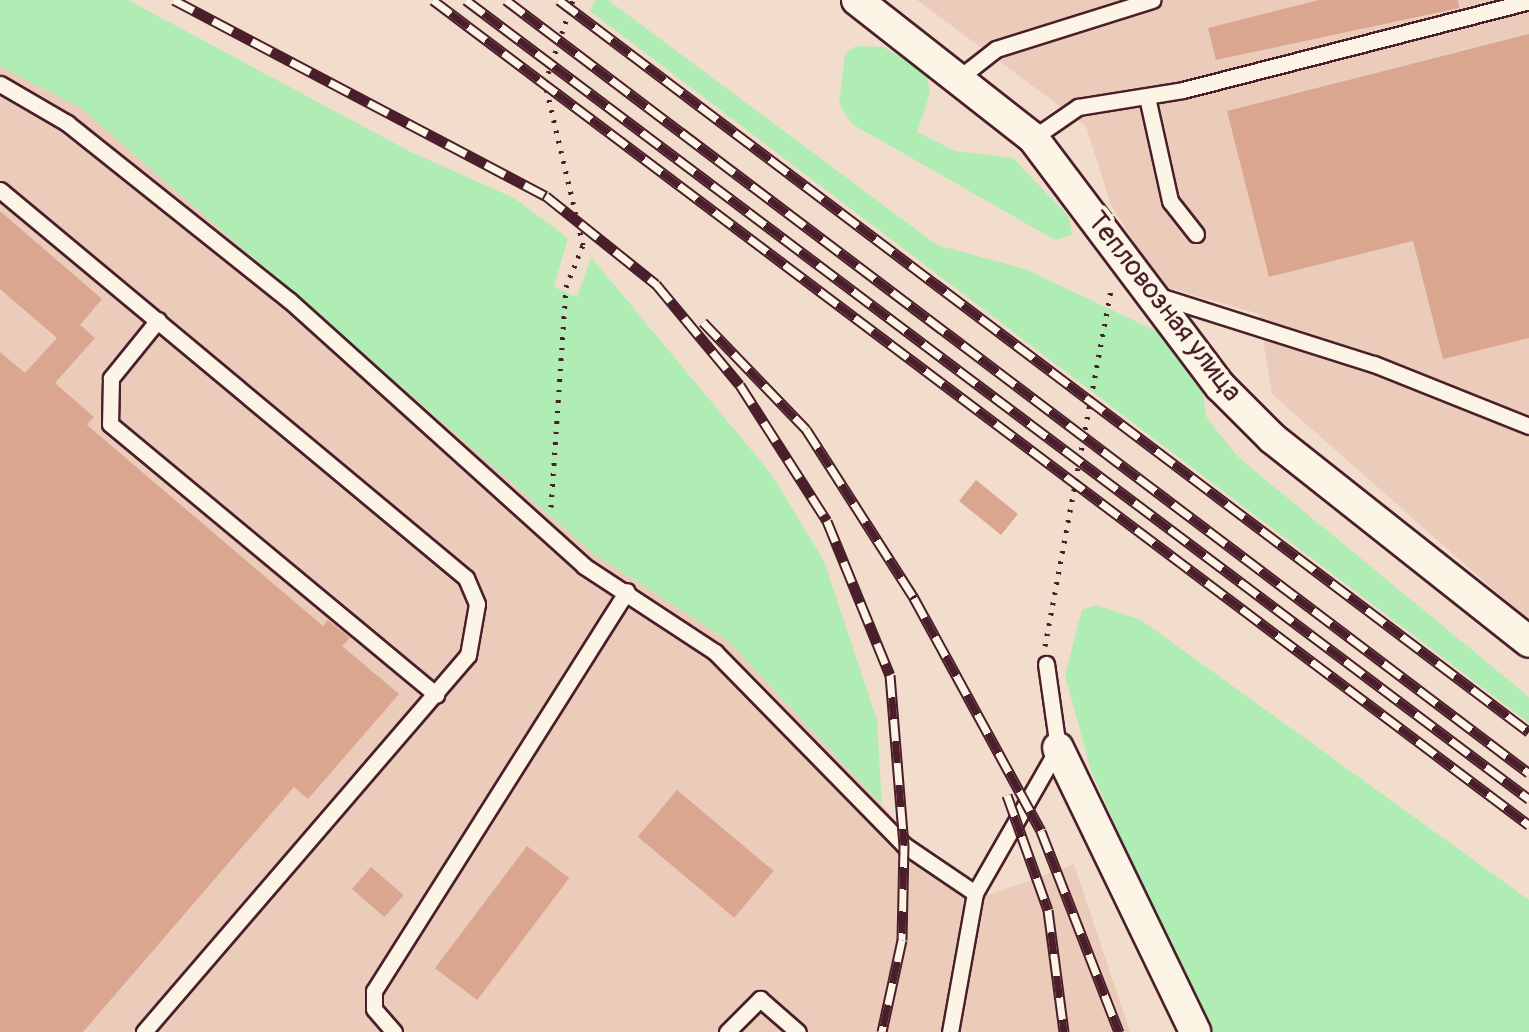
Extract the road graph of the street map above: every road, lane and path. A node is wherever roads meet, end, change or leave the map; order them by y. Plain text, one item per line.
1 (573, 0) edge
2 (856, 0) edge
3 (1152, 0) edge
4 (1529, 1) edge
5 (958, 78) junction
6 (0, 84) edge
7 (1147, 98) junction
8 (1032, 138) junction
9 (0, 190) edge
10 (1196, 234) dead end
11 (1122, 256) junction
12 (1150, 293) junction
13 (158, 320) junction
14 (1529, 426) edge
15 (549, 535) junction
16 (627, 591) junction
17 (1046, 635) dead end
18 (1529, 642) edge
19 (1046, 664) dead end
20 (436, 695) junction
21 (1058, 748) junction
22 (976, 893) junction
23 (144, 1032) edge
24 (394, 1032) edge
25 (727, 1032) edge
26 (798, 1032) edge
27 (950, 1032) edge
28 (1195, 1032) edge

1 - 15 path
2 - 5 street, Тепловозная улица
3 - 5 lane
4 - 7 lane
5 - 8 street, Тепловозная улица
6 - 15 lane
7 - 8 lane
7 - 10 lane
8 - 11 street, Тепловозная улица
9 - 13 lane
11 - 12 street, Тепловозная улица
11 - 17 path
12 - 14 lane
12 - 18 street, Тепловозная улица
13 - 20 lane
13 - 20 lane
15 - 16 lane
16 - 22 lane
16 - 24 lane
19 - 21 lane
20 - 23 lane
21 - 22 lane
21 - 28 street
22 - 27 lane
25 - 26 lane

